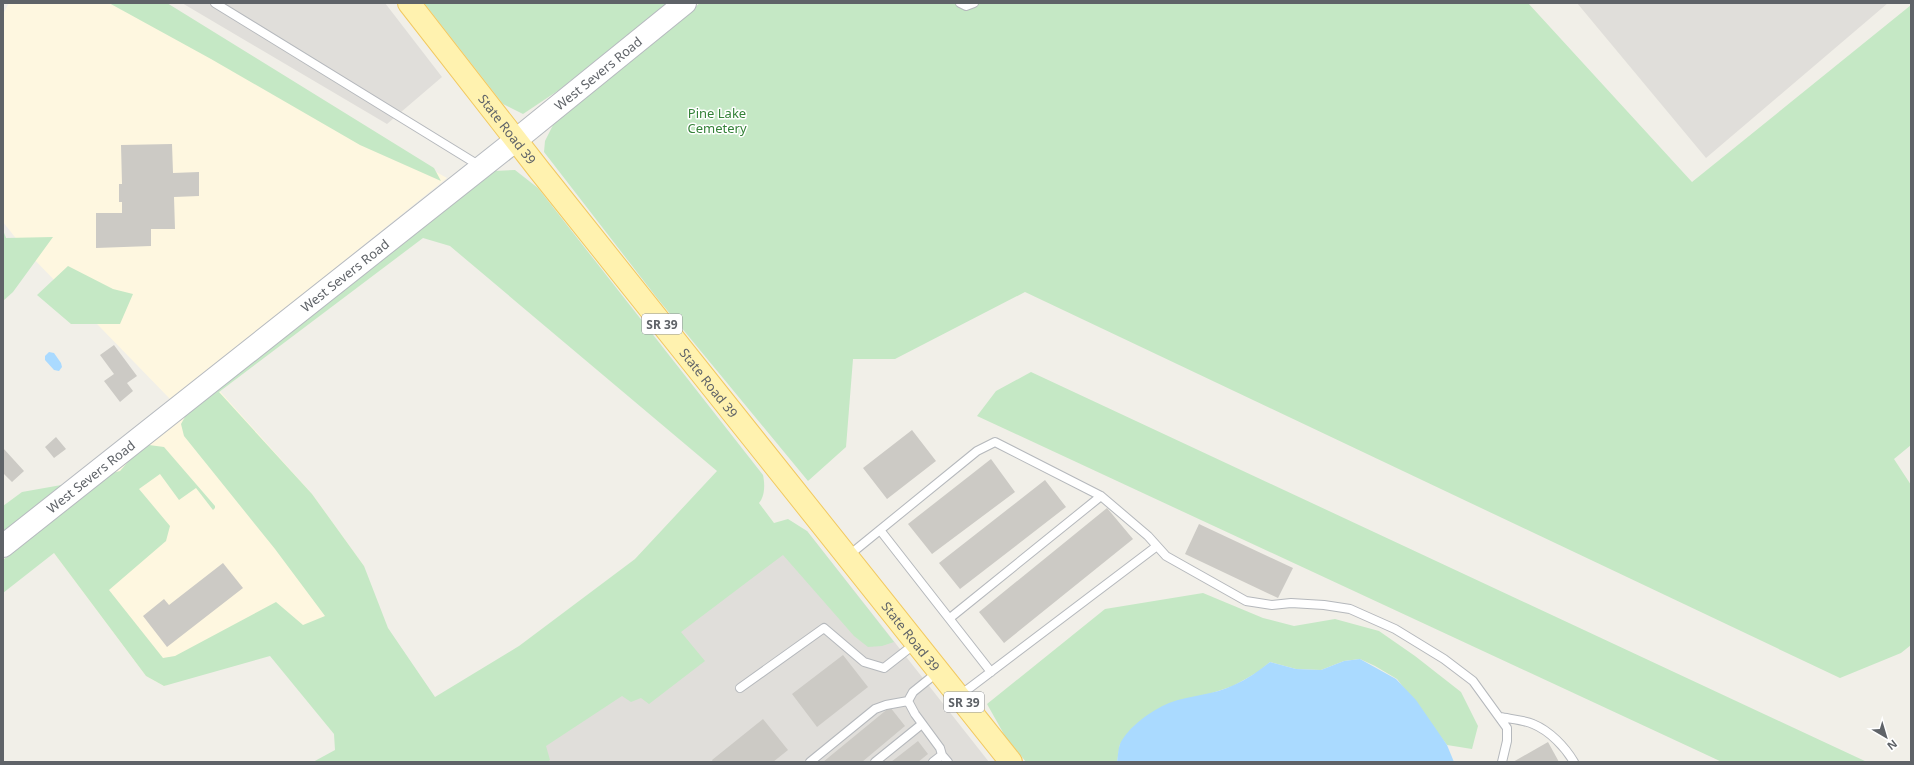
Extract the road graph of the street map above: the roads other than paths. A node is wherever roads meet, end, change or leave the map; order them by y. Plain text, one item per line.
1 (214, 3) edge
2 (409, 3) edge
3 (685, 3) edge
4 (960, 3) edge
5 (974, 3) edge
6 (516, 140) junction
7 (481, 166) junction
8 (1102, 496) junction
9 (880, 530) junction
10 (3, 546) edge
11 (1157, 546) junction
12 (848, 556) junction
13 (950, 618) junction
14 (917, 643) junction
15 (939, 671) junction
16 (991, 672) junction
17 (740, 688) dead end
18 (959, 696) junction
19 (908, 701) junction
20 (1500, 717) junction
21 (922, 724) junction
22 (942, 754) junction
23 (810, 762) edge
24 (876, 762) edge
25 (933, 762) edge
26 (948, 762) edge
27 (1011, 762) edge
28 (1502, 762) edge
29 (1574, 762) edge

1 - 7 lane
2 - 6 main road, State Road 39 / SR 39
3 - 6 street, West Severs Road
4 - 5 lane
6 - 7 street, West Severs Road
6 - 12 main road, State Road 39 / SR 39
7 - 10 street, West Severs Road
8 - 9 lane
8 - 11 lane
8 - 13 lane
9 - 12 lane
9 - 13 lane
11 - 16 lane
11 - 20 lane
12 - 14 main road, State Road 39 / SR 39
13 - 16 lane
14 - 15 main road, State Road 39 / SR 39
14 - 17 lane
15 - 18 main road, State Road 39 / SR 39
15 - 19 lane
16 - 18 lane
18 - 27 main road, State Road 39 / SR 39
19 - 21 lane
19 - 23 lane
20 - 28 lane
20 - 29 lane
21 - 22 lane
21 - 24 lane
22 - 25 lane
22 - 26 lane

